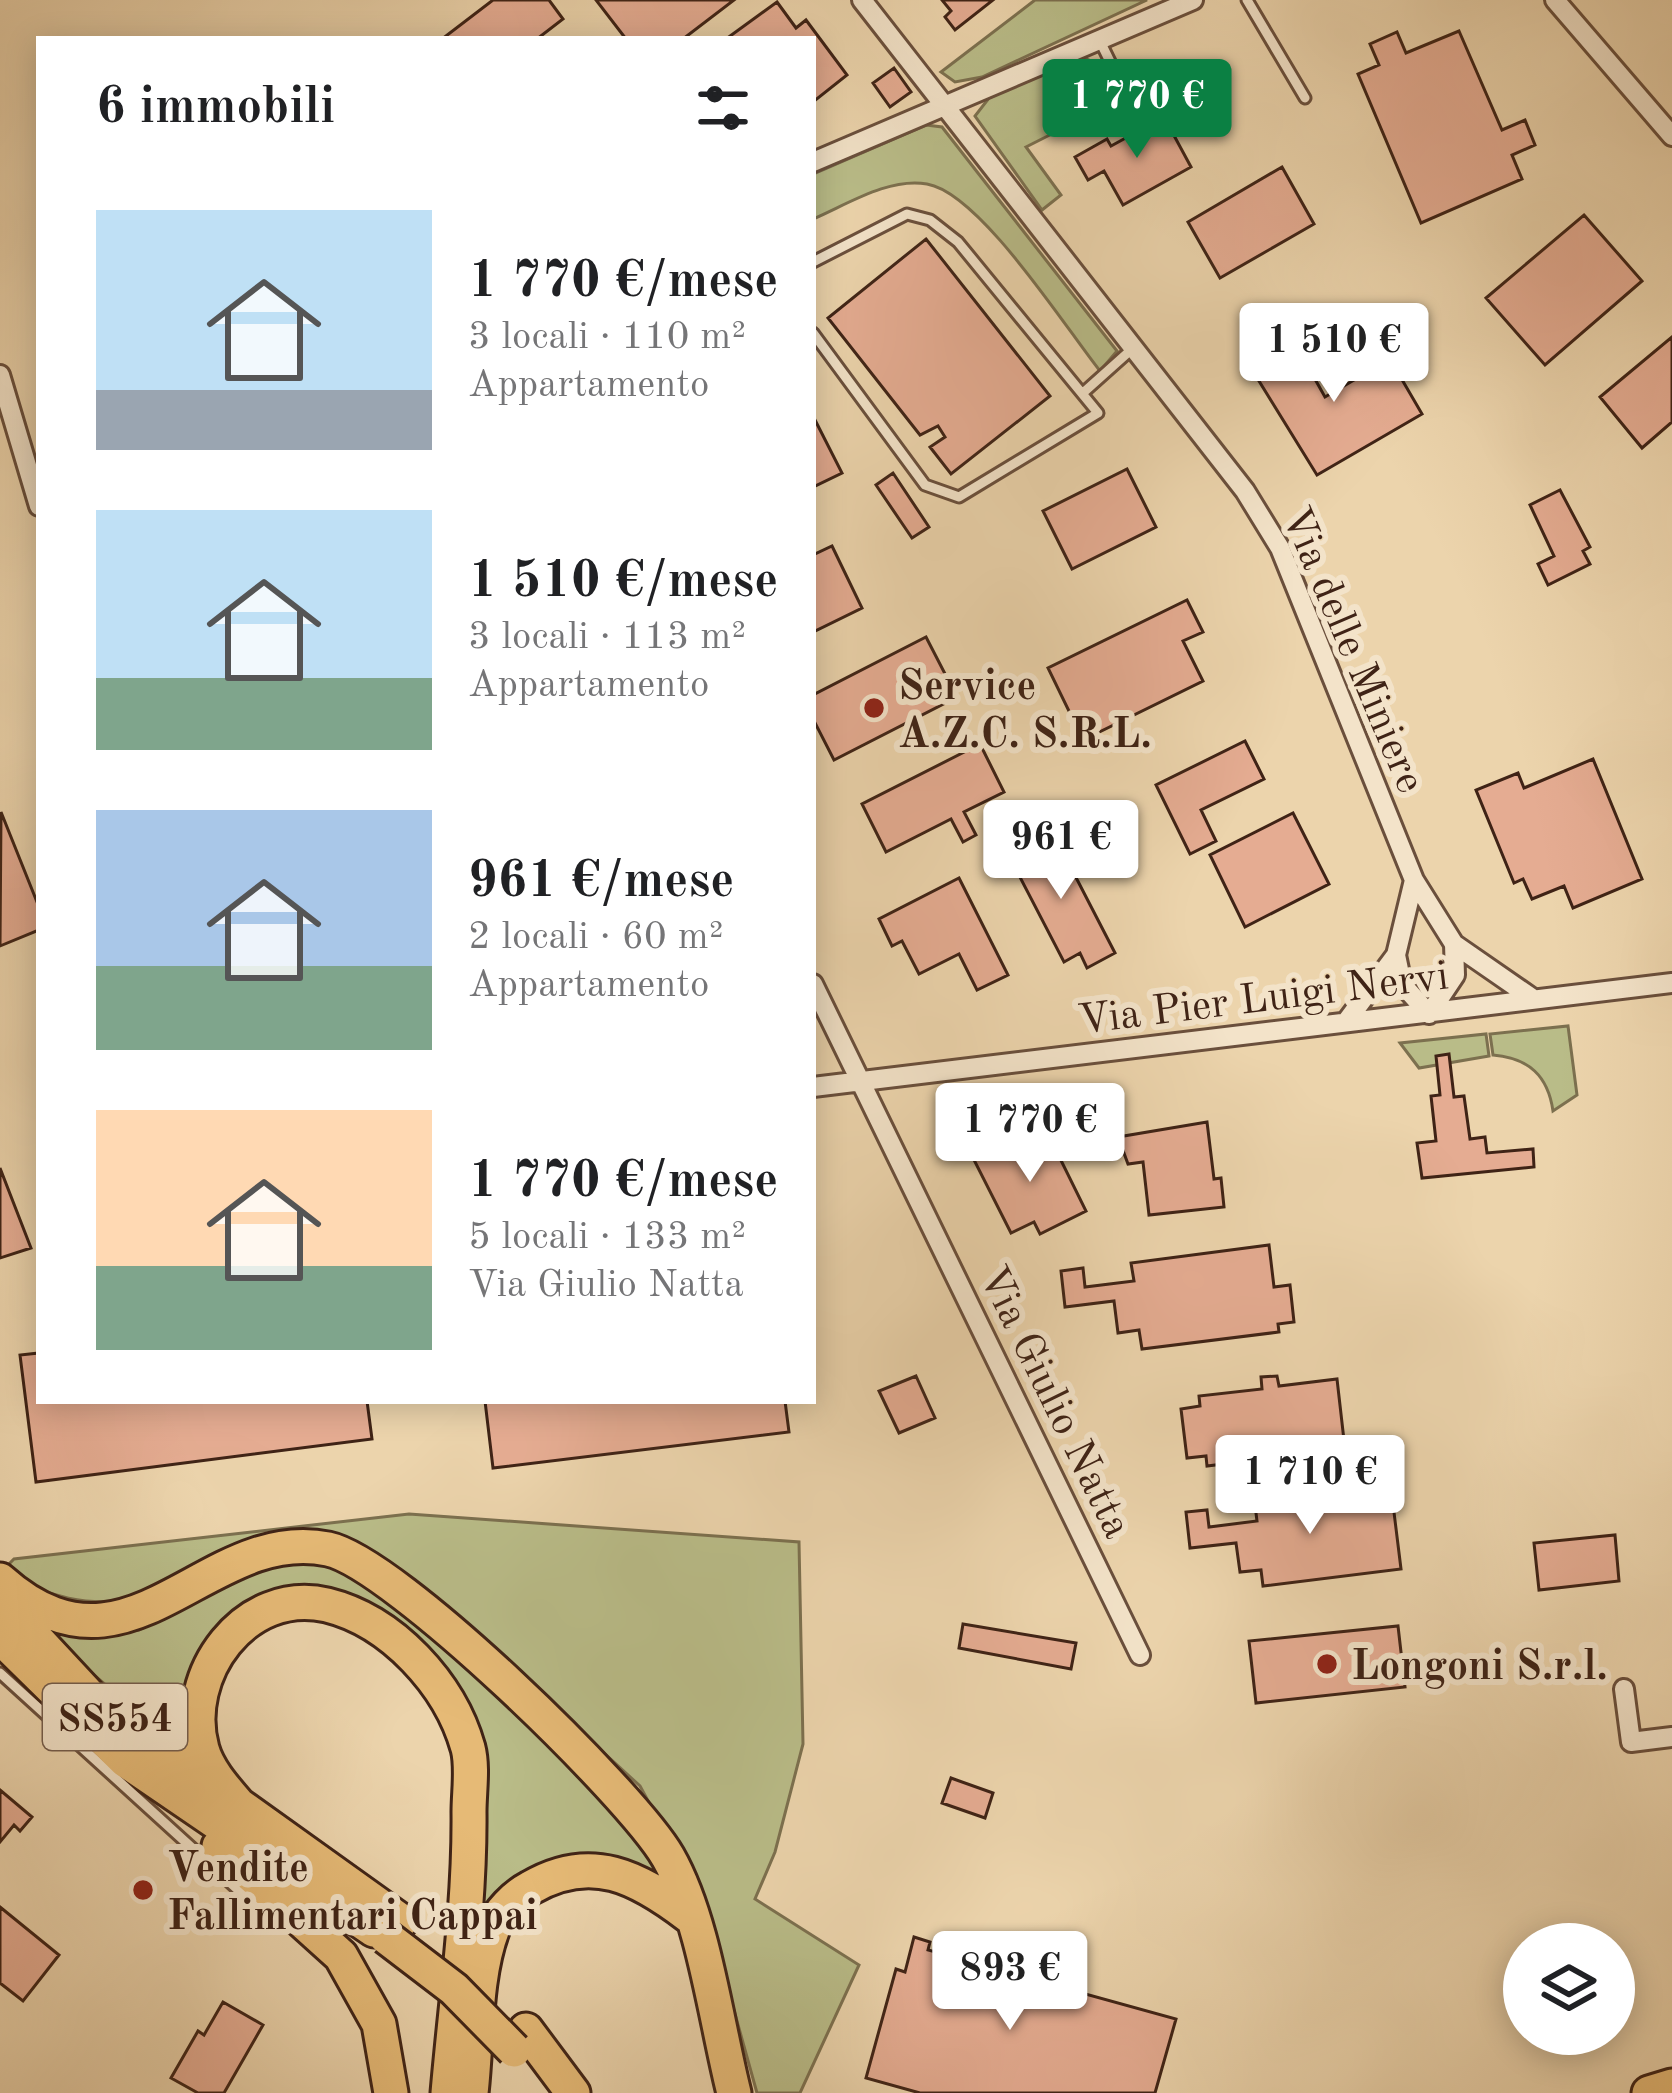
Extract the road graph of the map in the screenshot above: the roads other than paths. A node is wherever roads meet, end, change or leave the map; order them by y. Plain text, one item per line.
1 (862, 0) edge
2 (1193, 0) edge
3 (1247, 0) edge
4 (1555, 0) edge
5 (1099, 39) junction
6 (1304, 98) dead end
7 (946, 107) junction
8 (1137, 117) dead end
9 (1672, 136) edge
10 (816, 160) edge
11 (816, 260) edge
12 (816, 337) edge
13 (1132, 350) junction
14 (0, 375) edge
15 (1084, 392) junction
16 (36, 496) edge
17 (1414, 880) junction
18 (1454, 944) junction
19 (1396, 955) junction
20 (1672, 982) edge
21 (816, 990) edge
22 (1532, 998) junction
23 (1429, 1014) junction
24 (1346, 1022) junction
25 (863, 1081) junction
26 (816, 1087) edge
27 (0, 1580) edge
28 (0, 1600) edge
29 (2, 1654) edge
30 (1140, 1655) dead end
31 (1624, 1689) dead end
32 (1672, 1737) edge
33 (124, 1760) junction
34 (248, 1816) junction
35 (274, 1910) junction
36 (690, 1917) junction
37 (394, 1929) junction
38 (520, 2040) junction
39 (1672, 2086) edge
40 (391, 2093) edge
41 (448, 2093) edge
42 (471, 2093) edge
43 (551, 2093) edge
44 (572, 2093) edge
45 (734, 2093) edge
46 (1648, 2093) edge

1 - 7 street, Via delle Miniere
2 - 5 street
3 - 6 lane
4 - 9 street
5 - 7 street
5 - 8 lane
7 - 10 street
7 - 13 street, Via delle Miniere
11 - 15 lane
12 - 15 lane
13 - 15 lane
13 - 17 street, Via delle Miniere
14 - 16 street
17 - 18 street, Via delle Miniere
17 - 19 street
18 - 22 street, Via delle Miniere
18 - 23 street
19 - 23 street
19 - 24 street
20 - 22 street, Via Pier Luigi Nervi
21 - 25 street, Via Giulio Natta
22 - 23 street, Via Pier Luigi Nervi
23 - 24 street, Via Pier Luigi Nervi
24 - 25 street, Via Pier Luigi Nervi
25 - 26 street, Via Pier Luigi Nervi
25 - 30 street, Via Giulio Natta
27 - 36 highway
28 - 34 highway, SS554
29 - 33 highway, SS554
29 - 35 lane
31 - 32 street
33 - 35 highway
33 - 37 highway, SS554
34 - 37 highway, SS554
34 - 41 highway
35 - 40 highway
36 - 42 highway
36 - 45 highway
37 - 38 highway, SS554, bridge
38 - 43 highway, SS554
38 - 44 highway, SS554
39 - 46 highway

